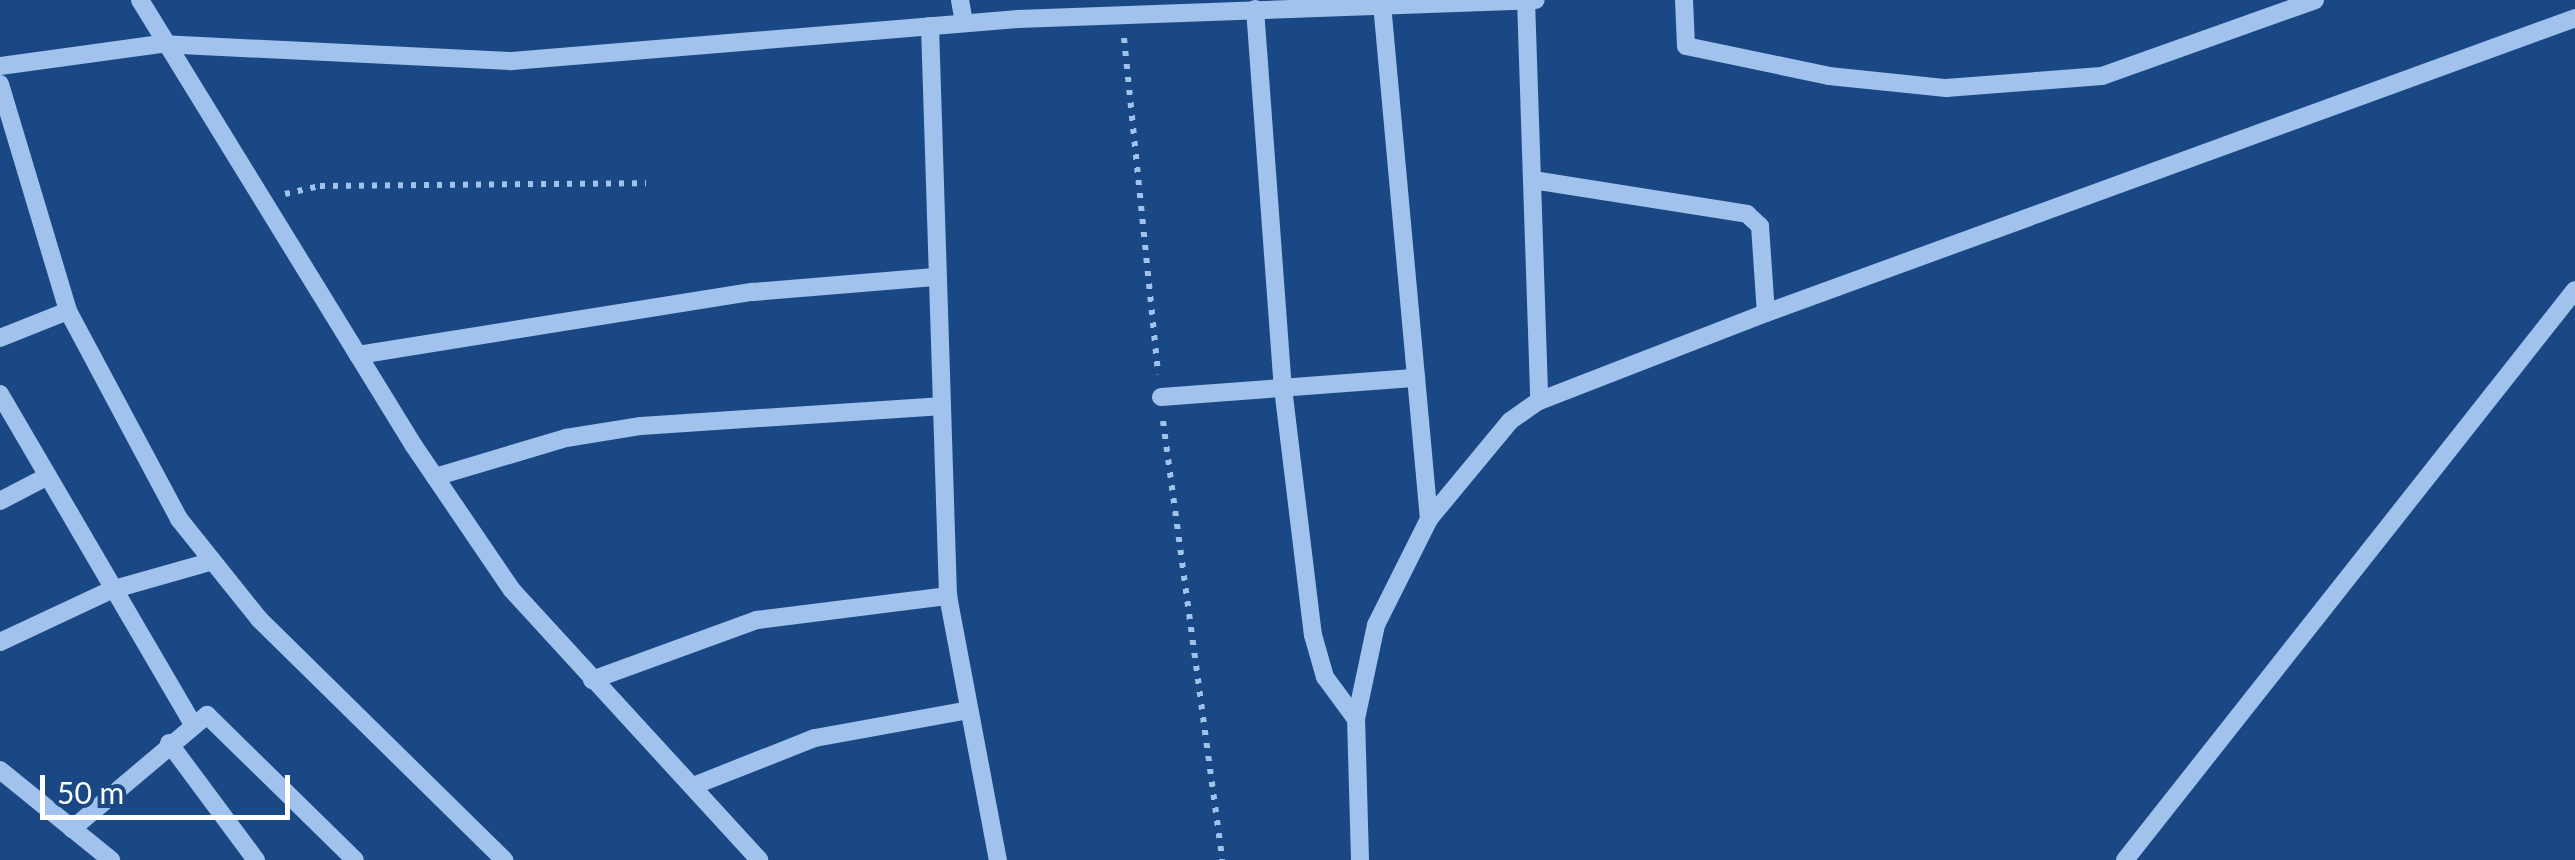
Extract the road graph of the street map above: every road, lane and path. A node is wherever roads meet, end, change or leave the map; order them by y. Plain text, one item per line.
1 (140, 0) edge
2 (960, 0) edge
3 (1526, 0) edge
4 (1536, 0) edge
5 (1684, 0) edge
6 (2316, 0) edge
7 (1382, 4) junction
8 (1255, 9) junction
9 (1122, 17) junction
10 (2575, 18) edge
11 (964, 23) junction
12 (930, 26) junction
13 (160, 44) junction
14 (0, 66) edge
15 (0, 84) edge
16 (1533, 180) junction
17 (646, 183) dead end
18 (264, 199) junction
19 (937, 276) junction
20 (2575, 290) edge
21 (68, 310) junction
22 (1766, 313) junction
23 (0, 338) edge
24 (358, 355) junction
25 (1416, 378) junction
26 (1283, 388) junction
27 (0, 394) edge
28 (1161, 397) junction
29 (1539, 401) junction
30 (939, 406) junction
31 (48, 476) junction
32 (435, 477) junction
33 (0, 500) edge
34 (1429, 518) junction
35 (210, 562) junction
36 (110, 590) junction
37 (948, 596) junction
38 (0, 642) edge
39 (592, 680) junction
40 (964, 711) junction
41 (1356, 719) junction
42 (192, 724) junction
43 (170, 743) junction
44 (0, 770) edge
45 (692, 786) junction
46 (72, 829) junction
47 (111, 860) edge
48 (256, 860) edge
49 (355, 860) edge
50 (504, 860) edge
51 (759, 860) edge
52 (998, 860) edge
53 (1222, 860) edge
54 (1360, 860) edge
55 (2125, 860) edge

1 - 13 street
2 - 11 street
3 - 4 street
3 - 7 street
3 - 16 street
5 - 6 street
7 - 8 street
7 - 25 street
8 - 9 street
8 - 26 street
9 - 11 street
9 - 28 path
10 - 22 street
11 - 12 street
12 - 13 street
12 - 19 street
13 - 14 street
13 - 18 street
15 - 21 street
16 - 22 street
16 - 29 street
17 - 18 path
18 - 24 street
19 - 24 street
19 - 30 street
20 - 55 street
21 - 23 street
21 - 35 street
22 - 29 street
24 - 32 street
25 - 26 street
25 - 34 street
26 - 28 street
26 - 41 street
27 - 31 street
28 - 53 path
29 - 34 street
30 - 32 street
30 - 37 street
31 - 33 street
31 - 36 street
32 - 39 street
34 - 41 street
35 - 36 street
35 - 50 street
36 - 38 street
36 - 42 street
37 - 39 street
37 - 40 street
39 - 45 street
40 - 45 street
40 - 52 street
41 - 54 street
42 - 43 street
42 - 49 street
43 - 46 street
43 - 48 street
44 - 46 street
45 - 51 street
46 - 47 street

